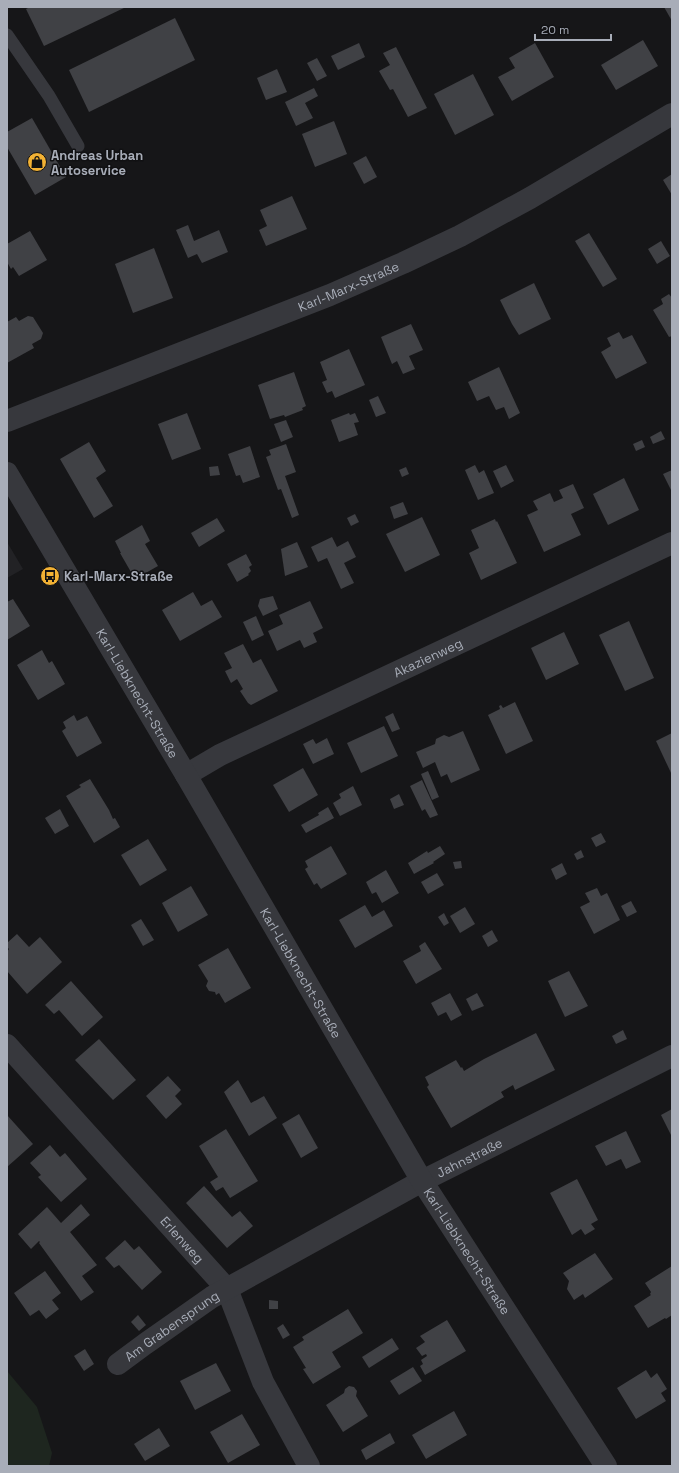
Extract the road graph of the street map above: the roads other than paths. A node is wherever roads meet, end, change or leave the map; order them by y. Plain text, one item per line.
1 (7, 35) edge
2 (672, 114) edge
3 (78, 146) dead end
4 (7, 421) edge
5 (7, 473) edge
6 (672, 544) edge
7 (186, 775) junction
8 (7, 1045) edge
9 (672, 1056) edge
10 (422, 1181) junction
11 (227, 1290) junction
12 (118, 1364) dead end
13 (309, 1466) edge
14 (606, 1466) edge

1 - 3 lane
2 - 4 street, Karl-Marx-Straße
5 - 7 street, Karl-Liebknecht-Straße
6 - 7 street, Akazienweg
7 - 10 street, Karl-Liebknecht-Straße
8 - 11 street, Erlenweg
9 - 10 street, Jahnstraße
10 - 11 street, Jahnstraße
10 - 14 street, Karl-Liebknecht-Straße
11 - 12 street, Am Grabensprung
11 - 13 street, Erlenweg

